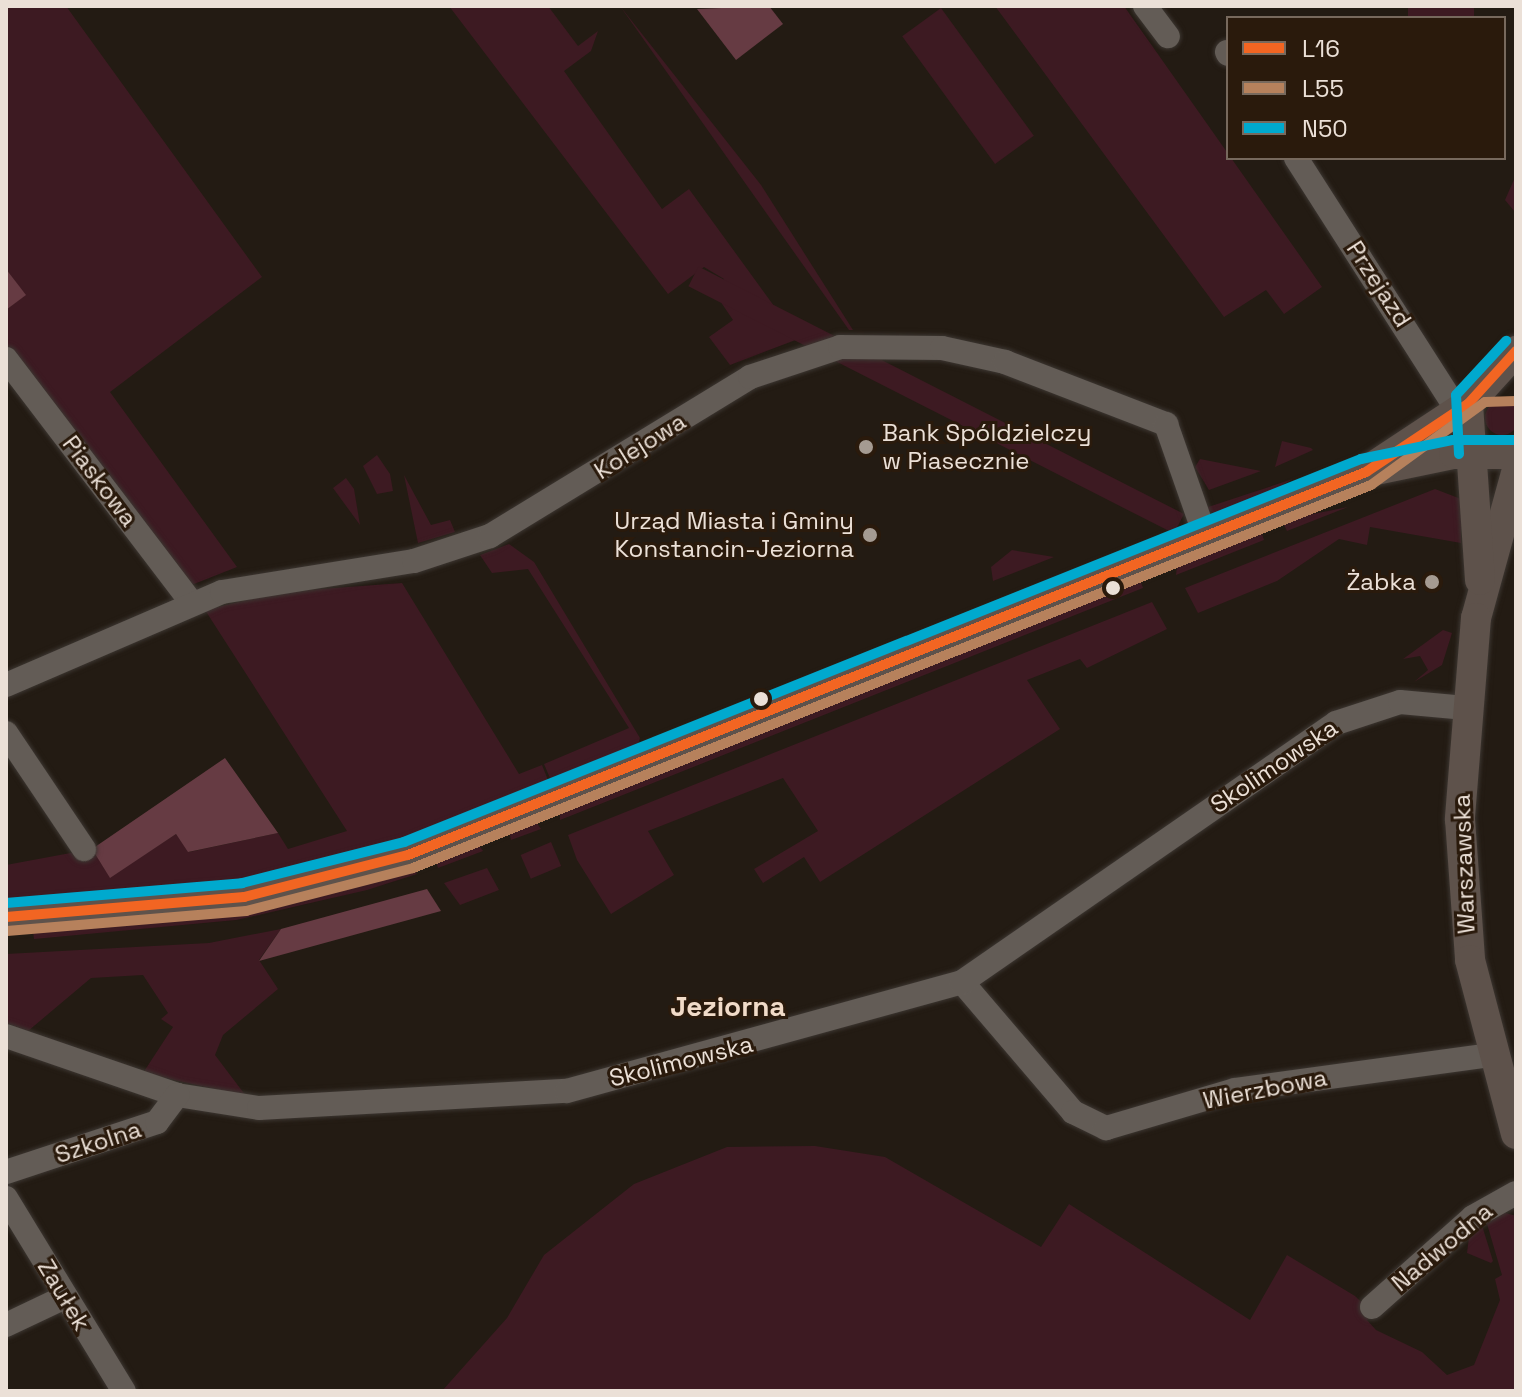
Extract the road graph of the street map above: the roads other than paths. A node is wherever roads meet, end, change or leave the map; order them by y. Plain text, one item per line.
1 (1145, 6) edge
2 (1168, 36) dead end
3 (1297, 160) edge
4 (1516, 351) edge
5 (6, 359) edge
6 (1516, 387) edge
7 (1468, 401) junction
8 (1473, 453) junction
9 (1516, 454) edge
10 (1366, 472) junction
11 (1516, 473) edge
12 (1206, 538) junction
13 (1481, 588) junction
14 (192, 603) junction
15 (6, 685) edge
16 (1466, 708) junction
17 (6, 733) edge
18 (84, 849) dead end
19 (6, 917) edge
20 (962, 982) junction
21 (6, 1036) edge
22 (1491, 1055) junction
23 (177, 1095) junction
24 (1516, 1134) edge
25 (6, 1172) edge
26 (1516, 1193) edge
27 (6, 1198) edge
28 (65, 1297) junction
29 (1372, 1307) dead end
30 (6, 1325) edge
31 (124, 1391) edge

1 - 2 street
3 - 7 street, Przejazd
4 - 7 main road
5 - 14 street, Piaskowa
6 - 7 main road
7 - 8 main road, Warszawska
7 - 10 main road
8 - 9 main road
8 - 10 main road
8 - 13 main road, Warszawska
10 - 12 main road
11 - 13 main road, Warszawska
12 - 14 street, Kolejowa
12 - 19 main road
13 - 16 main road, Warszawska
14 - 15 street, Kolejowa
16 - 20 street, Skolimowska
16 - 22 main road, Warszawska
17 - 18 street
20 - 22 street, Wierzbowa
20 - 23 street, Skolimowska
21 - 23 street, Skolimowska
22 - 24 main road, Warszawska
23 - 25 street, Szkolna
26 - 29 street, Nadwodna
27 - 28 street, Zaułek
28 - 30 street
28 - 31 street, Zaułek

